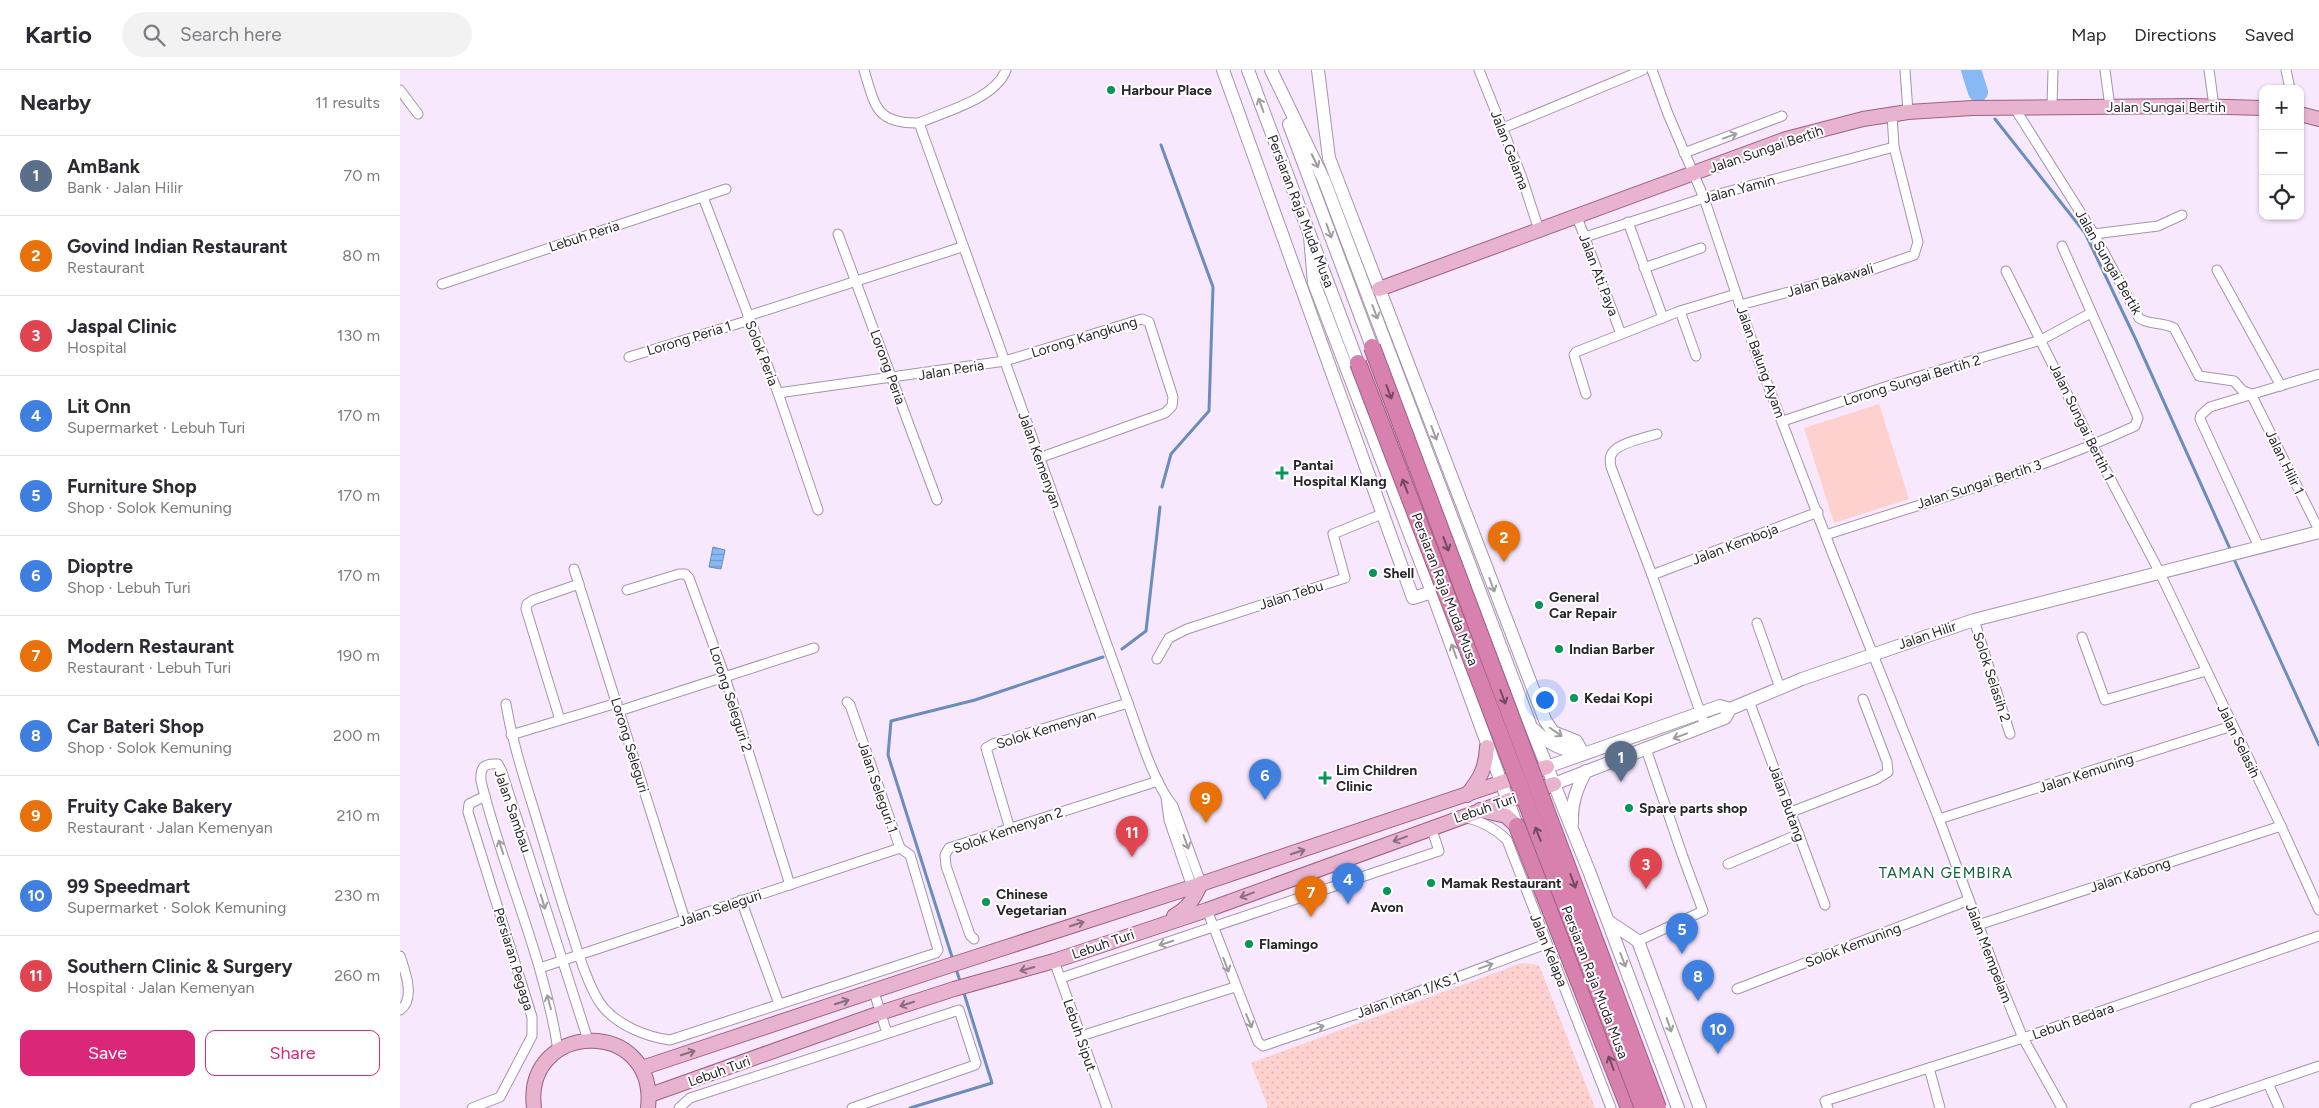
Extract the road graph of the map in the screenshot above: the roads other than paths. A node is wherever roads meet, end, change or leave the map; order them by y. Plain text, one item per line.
1 (864, 70) edge
2 (1006, 70) edge
3 (1223, 70) edge
4 (1248, 70) edge
5 (1270, 70) edge
6 (1318, 70) edge
7 (1479, 70) edge
8 (1643, 70) edge
9 (1652, 70) edge
10 (1905, 70) edge
11 (2053, 70) edge
12 (2106, 70) edge
13 (2208, 70) edge
14 (2286, 70) edge
15 (2289, 85) edge
16 (400, 90) edge
17 (2052, 106) junction
18 (2214, 106) junction
19 (2014, 107) junction
20 (2110, 107) junction
21 (2259, 108) edge
22 (1908, 112) junction
23 (418, 114) dead end
24 (1892, 115) junction
25 (2304, 115) edge
26 (1782, 116) dead end
27 (2319, 119) edge
28 (919, 123) junction
29 (1503, 128) junction
30 (1894, 147) junction
31 (1684, 153) junction
32 (1694, 174) junction
33 (726, 189) dead end
34 (703, 197) junction
35 (1704, 198) junction
36 (2182, 215) dead end
37 (1577, 216) junction
38 (1628, 222) junction
39 (1539, 230) junction
40 (838, 234) dead end
41 (2094, 234) junction
42 (1310, 236) junction
43 (1585, 237) junction
44 (2062, 246) dead end
45 (962, 247) junction
46 (1701, 248) dead end
47 (1644, 268) junction
48 (2216, 270) dead end
49 (2006, 272) dead end
50 (856, 281) junction
51 (442, 284) dead end
52 (1379, 289) junction
53 (1736, 294) junction
54 (1740, 305) junction
55 (1680, 311) junction
56 (2091, 313) junction
57 (749, 318) junction
58 (1663, 318) junction
59 (1621, 334) junction
60 (2041, 340) junction
61 (1372, 347) joint
62 (1696, 356) dead end
63 (629, 357) dead end
64 (1005, 362) junction
65 (1358, 363) joint
66 (2319, 374) edge
67 (892, 379) junction
68 (2281, 386) junction
69 (778, 393) junction
70 (1586, 394) dead end
71 (2251, 394) junction
72 (1783, 420) junction
73 (1350, 424) junction
74 (1369, 426) junction
75 (1657, 434) dead end
76 (2093, 446) junction
77 (1038, 458) junction
78 (1451, 477) junction
79 (937, 500) dead end
80 (818, 510) dead end
81 (1818, 512) junction
82 (1382, 514) junction
83 (2319, 531) edge
84 (1826, 536) junction
85 (1464, 546) junction
86 (2259, 547) junction
87 (574, 569) dead end
88 (2159, 571) junction
89 (1652, 575) junction
90 (579, 584) junction
91 (627, 590) dead end
92 (1432, 592) junction
93 (1974, 620) junction
94 (1757, 623) dead end
95 (2082, 637) dead end
96 (814, 648) dead end
97 (1872, 654) junction
98 (1157, 659) dead end
99 (2206, 671) junction
100 (725, 677) junction
101 (1780, 688) junction
102 (1863, 699) dead end
103 (1521, 701) junction
104 (1750, 701) junction
105 (847, 702) dead end
106 (1128, 703) junction
107 (506, 704) dead end
108 (618, 707) junction
109 (1700, 713) junction
110 (1728, 713) junction
111 (1478, 718) junction
112 (560, 720) junction
113 (1531, 726) junction
114 (1705, 726) junction
115 (2232, 726) junction
116 (2010, 734) dead end
117 (511, 735) junction
118 (1487, 747) junction
119 (1646, 749) junction
120 (1583, 753) junction
121 (1547, 767) junction
122 (1586, 771) junction
123 (1158, 781) junction
124 (1501, 783) junction
125 (1554, 784) junction
126 (1467, 795) junction
127 (485, 796) junction
128 (1507, 800) junction
129 (1480, 810) junction
130 (1791, 812) junction
131 (1462, 816) junction
132 (1940, 819) junction
133 (1517, 826) junction
134 (2281, 826) junction
135 (1431, 827) junction
136 (1010, 828) junction
137 (1572, 828) junction
138 (1799, 834) junction
139 (900, 848) junction
140 (1728, 864) dead end
141 (1589, 871) junction
142 (790, 885) junction
143 (1197, 885) junction
144 (1541, 886) junction
145 (741, 900) junction
146 (1968, 900) junction
147 (1825, 905) dead end
148 (1206, 910) junction
149 (2319, 910) edge
150 (685, 920) junction
151 (1608, 922) junction
152 (1978, 925) junction
153 (1155, 927) junction
154 (1212, 928) junction
155 (2319, 936) edge
156 (974, 939) dead end
157 (1638, 941) junction
158 (1546, 944) junction
159 (579, 955) junction
160 (400, 956) edge
161 (561, 961) junction
162 (1054, 961) junction
163 (540, 968) junction
164 (1060, 978) junction
165 (1235, 987) junction
166 (1737, 989) dead end
167 (874, 992) junction
168 (779, 1004) junction
169 (400, 1010) edge
170 (1582, 1011) junction
171 (880, 1013) junction
172 (887, 1033) junction
173 (1081, 1036) junction
174 (2023, 1038) junction
175 (588, 1040) junction
176 (558, 1050) junction
177 (1681, 1058) junction
178 (1664, 1066) junction
179 (2319, 1066) edge
180 (642, 1068) junction
181 (1929, 1068) junction
182 (2268, 1083) junction
183 (649, 1102) edge
184 (1826, 1104) edge
185 (532, 1107) edge
186 (472, 1108) edge
187 (679, 1108) edge
188 (852, 1108) edge
189 (1107, 1108) edge
190 (1611, 1108) edge
191 (1629, 1108) edge
192 (1643, 1108) edge
193 (1658, 1108) edge
194 (1678, 1108) edge
195 (1700, 1108) edge
196 (1940, 1108) edge
197 (2062, 1108) edge
198 (2195, 1108) edge
199 (2279, 1108) edge

1 - 28 street
2 - 28 street
3 - 73 main road
42 -> 4 main road, Persiaran Raja Muda Musa
5 -> 61 main road, Persiaran Raja Muda Musa
5 -> 85 main road
6 - 52 main road
7 - 29 street, Jalan Gelama
8 - 29 street
9 - 31 street, Jalan Balung Ayam
10 - 22 street
11 - 17 street
12 - 20 street
13 - 18 street
14 - 15 street
16 - 23 street
17 - 19 main road, Jalan Sungai Bertih
17 - 20 main road, Jalan Sungai Bertih
18 - 20 main road, Jalan Sungai Bertih
18 - 21 main road, Jalan Sungai Bertih
19 - 22 main road, Jalan Sungai Bertih
19 - 41 street, Jalan Sungai Bertik
22 - 24 main road, Jalan Sungai Bertih
24 - 30 street
24 - 32 main road, Jalan Sungai Bertih
25 - 27 main road
31 -> 26 street
28 - 45 street, Jalan Kemenyan
29 - 39 street, Jalan Gelama
30 - 35 street, Jalan Yamin
30 - 54 street, Jalan Bakawali
31 - 32 street, Jalan Balung Ayam
32 - 35 street, Jalan Balung Ayam
32 - 37 main road, Jalan Sungai Bertih
33 - 34 street, Lebuh Peria
34 - 51 street, Lebuh Peria
34 - 57 street, Solok Peria
35 - 38 street, Jalan Yamin
35 - 53 street, Jalan Balung Ayam
36 - 41 street
37 - 39 main road, Jalan Sungai Bertih
37 - 43 street, Jalan Ati Paya
38 - 43 street, Jalan Yamin
38 - 47 street
39 - 52 main road, Jalan Sungai Bertih
40 - 50 street, Lorong Peria
41 - 71 street, Jalan Sungai Bertik
42 - 65 main road, Persiaran Raja Muda Musa
42 - 74 main road
43 - 59 street, Jalan Ati Paya
44 - 56 street
45 - 50 street, Lorong Peria 1
45 - 64 street, Jalan Kemenyan
46 - 47 street
47 - 58 street
48 - 68 street
49 - 60 street, Jalan Sungai Bertih 1
50 - 57 street, Lorong Peria 1
50 - 67 street, Lorong Peria
52 -> 78 main road
53 - 54 street, Jalan Balung Ayam
53 - 55 street
54 - 72 street, Jalan Balung Ayam
55 - 58 street
55 - 62 street
56 - 60 street, Lorong Sungai Bertih 2
56 - 76 street, Jalan Sungai Bertih 3
57 - 63 street, Lorong Peria 1
57 - 69 street, Solok Peria
58 - 59 street
59 - 70 street
60 - 72 street, Lorong Sungai Bertih 2
60 - 76 street, Jalan Sungai Bertih 1
61 -> 193 highway, Persiaran Raja Muda Musa, bridge
64 - 67 street, Jalan Peria
64 - 77 street, Jalan Kemenyan
64 - 77 street, Lorong Kangkung
192 -> 65 highway, Persiaran Raja Muda Musa, bridge
66 - 68 street
67 - 69 street, Jalan Peria
67 - 79 street, Lorong Peria
68 - 71 street
69 - 80 street, Solok Peria
71 - 83 street, Jalan Hilir 1
71 - 86 street
72 - 81 street, Jalan Balung Ayam
73 - 74 main road
73 - 82 main road
74 - 92 main road
75 - 89 street
76 - 84 street, Jalan Sungai Bertih 3
76 - 88 street, Jalan Sungai Bertih 1
77 - 106 street, Jalan Kemenyan
78 - 85 main road
78 -> 120 main road
81 - 84 street, Jalan Balung Ayam
81 - 89 street, Jalan Kemboja
82 - 92 main road
82 - 98 street, Jalan Tebu
83 - 86 main road, Jalan Hilir
84 - 97 street, Jalan Balung Ayam
85 - 103 main road
86 - 88 main road, Jalan Hilir
87 - 90 street, Lorong Seleguri
88 - 93 main road, Jalan Hilir
88 - 99 street, Jalan Selasih
89 - 109 street
90 - 108 street, Lorong Seleguri
90 - 112 street
91 - 100 street, Lorong Seleguri 2
111 -> 92 main road
93 - 97 main road, Jalan Hilir
93 - 116 street, Solok Selasih 2
94 - 101 street
95 - 99 street
96 - 100 street
97 - 101 main road, Jalan Hilir
97 - 132 street, Jalan Mempelam
99 - 115 street, Jalan Selasih
100 - 108 street
100 - 142 street, Lorong Seleguri 2
101 - 104 main road, Jalan Hilir
102 - 130 street
103 - 111 main road
103 - 113 main road
104 - 110 main road, Jalan Hilir
104 - 130 street, Jalan Butang
105 - 139 street, Jalan Seleguri 1
106 - 123 street, Jalan Kemenyan
106 - 136 street, Solok Kemenyan
107 - 117 street
108 - 112 street
108 - 150 street, Lorong Seleguri
109 - 110 main road, Jalan Hilir
109 - 114 street
109 - 120 main road, Jalan Hilir
110 - 114 main road, Jalan Hilir
111 - 118 main road
112 - 117 street
113 - 120 main road
113 - 121 main road
114 -> 119 main road, Jalan Hilir
115 - 132 street, Jalan Kemuning
115 - 134 street, Jalan Selasih
117 - 159 street
118 - 124 main road
118 - 126 main road
119 - 122 main road, Jalan Hilir
119 - 157 street
120 - 121 main road, Jalan Hilir
121 - 124 main road, Lebuh Turi
121 - 125 main road
122 - 125 main road, Jalan Hilir
122 - 137 main road
123 - 136 street, Solok Kemenyan 2
123 - 143 street, Jalan Kemenyan
124 - 126 main road, Lebuh Turi
124 - 128 main road
125 - 128 main road, Lebuh Turi
125 - 137 main road
143 -> 126 main road, Lebuh Turi
127 -> 161 street, Jalan Sambau
163 -> 127 street, Jalan Sambau
127 - 186 street, Persiaran Pegaga
128 - 129 main road, Lebuh Turi
128 - 133 main road
129 - 131 main road, Lebuh Turi
129 - 133 main road
130 - 138 street, Jalan Butang
131 - 135 main road, Lebuh Turi
131 - 158 street, Jalan Kelapa
132 - 146 street, Jalan Mempelam
133 - 144 highway
134 - 149 street, Jalan Selasih
134 - 152 street, Jalan Kabong
135 -> 148 main road, Lebuh Turi
135 - 154 street
136 - 156 street, Solok Kemenyan 2
137 - 141 main road
138 - 140 street
138 - 147 street, Jalan Butang
139 - 142 street, Jalan Seleguri
139 - 168 street, Jalan Seleguri 1
141 - 144 main road
141 - 151 main road
142 - 145 street, Jalan Seleguri
143 - 153 main road
167 -> 143 main road, Lebuh Turi
144 - 170 highway
145 - 150 street, Jalan Seleguri
145 - 168 street
146 - 152 street, Jalan Mempelam
146 - 166 street, Solok Kemuning
148 - 153 main road, Lebuh Turi
148 - 154 street
150 - 159 street, Jalan Seleguri
151 - 157 main road
151 -> 178 main road
152 - 174 street, Jalan Mempelam
153 - 162 main road, Lebuh Turi
154 -> 164 street
154 -> 165 street
155 - 174 street, Lebuh Bedara
157 -> 177 main road
165 -> 158 street, Jalan Intan 1/KS 1
158 - 170 street, Jalan Kelapa
159 - 161 street, Jalan Seleguri
159 - 168 street
160 - 169 street
161 - 163 street, Jalan Seleguri
161 - 175 street, Jalan Sambau
162 - 164 street, Lebuh Siput
162 -> 171 main road, Lebuh Turi
176 -> 163 street, Jalan Sambau
164 - 173 street, Lebuh Siput
165 - 173 street
167 - 171 street
180 -> 167 main road, Lebuh Turi
170 - 190 street, Jalan Kelapa
191 -> 170 highway
171 - 172 street
171 - 183 main road, Lebuh Turi
172 - 187 street
172 - 188 street
173 - 189 street, Lebuh Siput
174 - 181 street, Lebuh Bedara
174 - 197 street, Jalan Mempelam
175 - 176 main road, Lebuh Turi
175 - 180 main road, Lebuh Turi
176 - 185 main road, Lebuh Turi
177 - 178 main road
177 - 195 main road
178 - 194 main road
179 - 182 street
180 - 183 main road, Lebuh Turi
181 - 184 street, Lebuh Bedara
181 - 196 street
182 - 198 street
182 - 199 street

